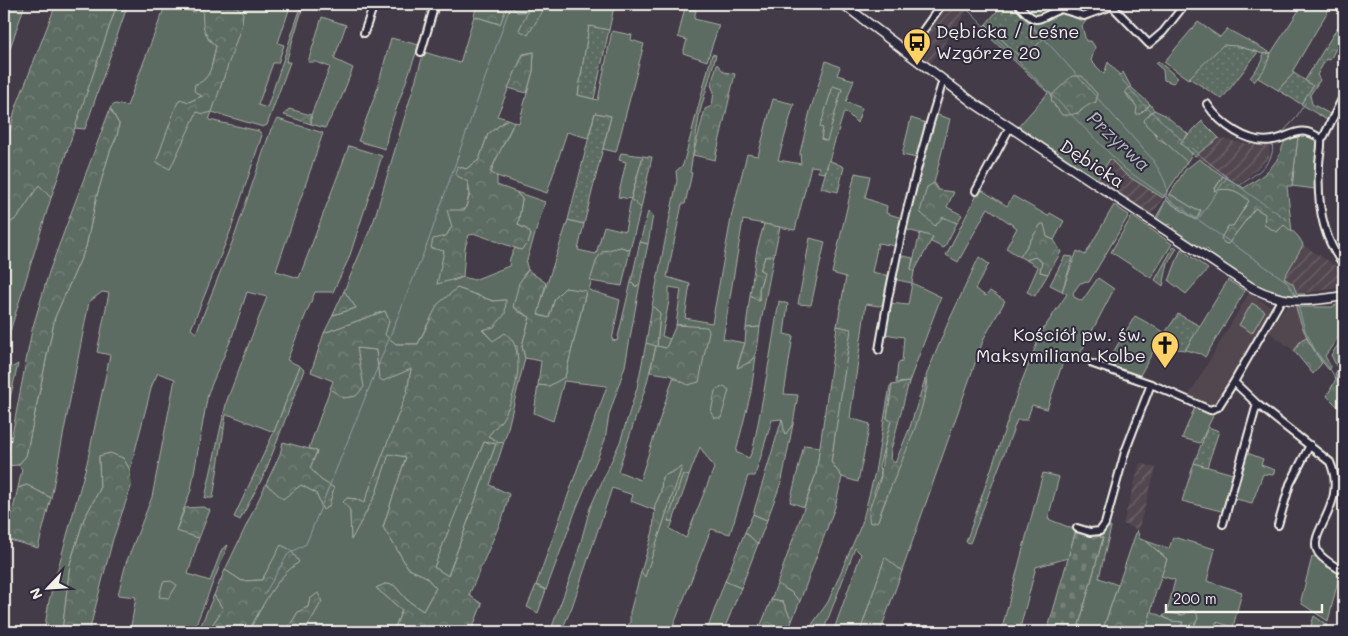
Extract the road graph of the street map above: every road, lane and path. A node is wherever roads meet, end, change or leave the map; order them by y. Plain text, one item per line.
1 (374, 4) edge
2 (435, 4) edge
3 (842, 4) edge
4 (942, 4) edge
5 (1018, 4) edge
6 (1185, 4) edge
7 (364, 33) dead end
8 (421, 52) dead end
9 (908, 53) junction
10 (943, 80) junction
11 (1344, 95) edge
12 (1207, 104) dead end
13 (1010, 127) junction
14 (1321, 139) junction
15 (976, 191) dead end
16 (1344, 265) edge
17 (1344, 296) edge
18 (1281, 300) junction
19 (880, 350) dead end
20 (1094, 364) dead end
21 (1234, 382) junction
22 (1151, 384) junction
23 (1257, 404) junction
24 (1310, 445) junction
25 (1223, 524) dead end
26 (1278, 525) dead end
27 (1077, 528) dead end
28 (1344, 572) edge

1 - 7 street
2 - 8 street
3 - 9 street, Dębicka
4 - 9 street
5 - 6 street
9 - 10 street, Dębicka
10 - 13 street, Dębicka
10 - 19 street
11 - 14 street
12 - 14 street
13 - 15 street
13 - 18 street, Dębicka
14 - 16 street
17 - 18 street, Dębicka
18 - 21 street
20 - 22 street
21 - 22 street
21 - 23 street
22 - 27 street
23 - 24 street
23 - 25 street
24 - 26 street
24 - 28 street

